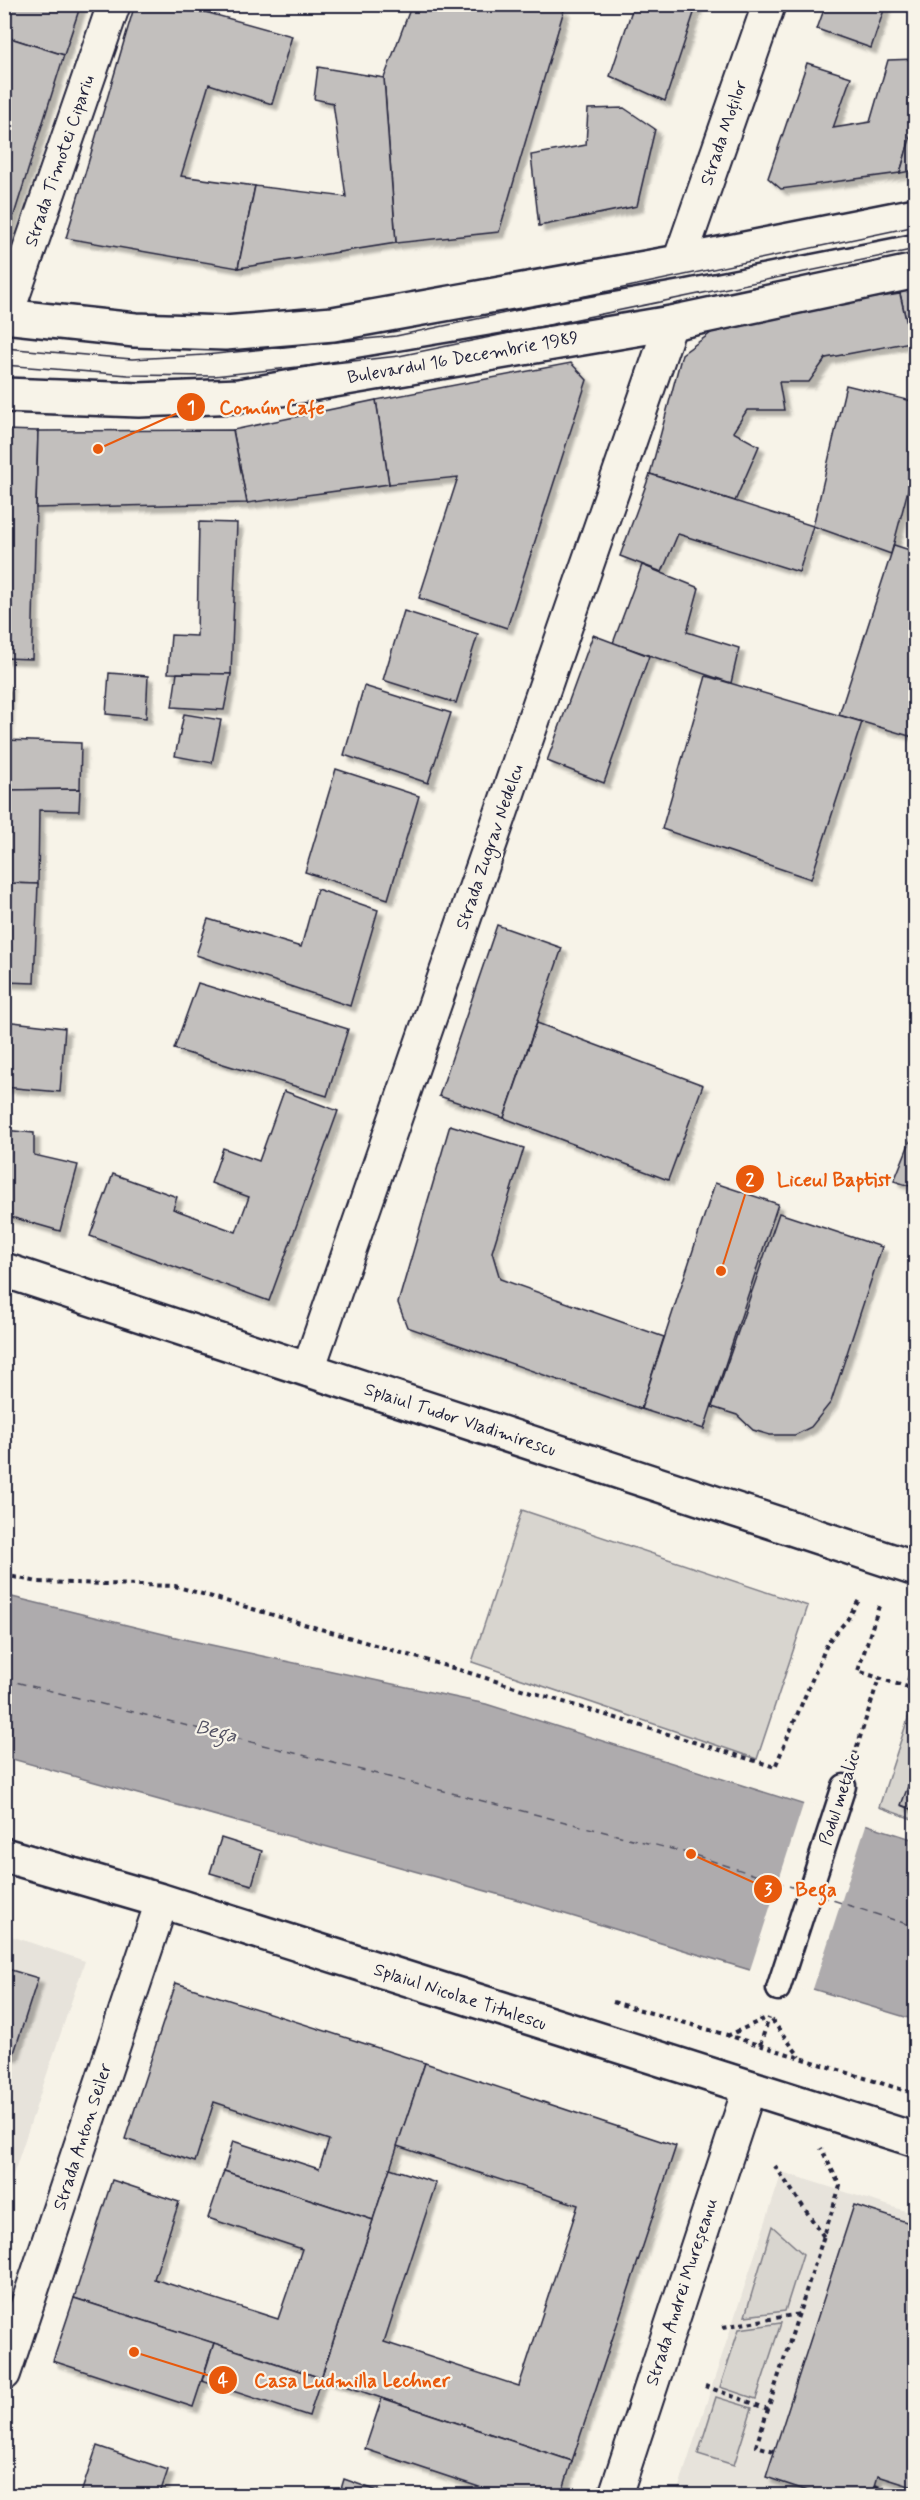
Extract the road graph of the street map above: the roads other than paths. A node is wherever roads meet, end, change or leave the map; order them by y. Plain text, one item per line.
1 (114, 4) edge
2 (770, 4) edge
3 (915, 216) edge
4 (679, 262) junction
5 (915, 271) edge
6 (5, 317) edge
7 (671, 323) junction
8 (4, 395) edge
9 (4, 1270) edge
10 (308, 1370) junction
11 (914, 1564) edge
12 (844, 1786) road end
13 (4, 1855) edge
14 (162, 1901) junction
15 (778, 1989) dead end
16 (749, 2089) junction
17 (915, 2140) edge
18 (4, 2374) edge
19 (615, 2496) edge

1 - 6 street, Strada Timotei Cipariu
2 - 4 street, Strada Moților
3 - 4 street
4 - 6 street
5 - 7 street, Bulevardul 16 Decembrie 1989
7 - 8 street, Bulevardul 16 Decembrie 1989
7 - 10 street, Strada Zugrav Nedelcu
9 - 10 street, Splaiul Tudor Vladimirescu
10 - 11 street, Splaiul Tudor Vladimirescu
12 - 15 street, Podul metalic
13 - 14 street, Splaiul Nicolae Titulescu
14 - 16 street, Splaiul Nicolae Titulescu
14 - 18 street, Strada Anton Seiler
16 - 17 street, Splaiul Nicolae Titulescu
16 - 19 street, Strada Andrei Mureșeanu

